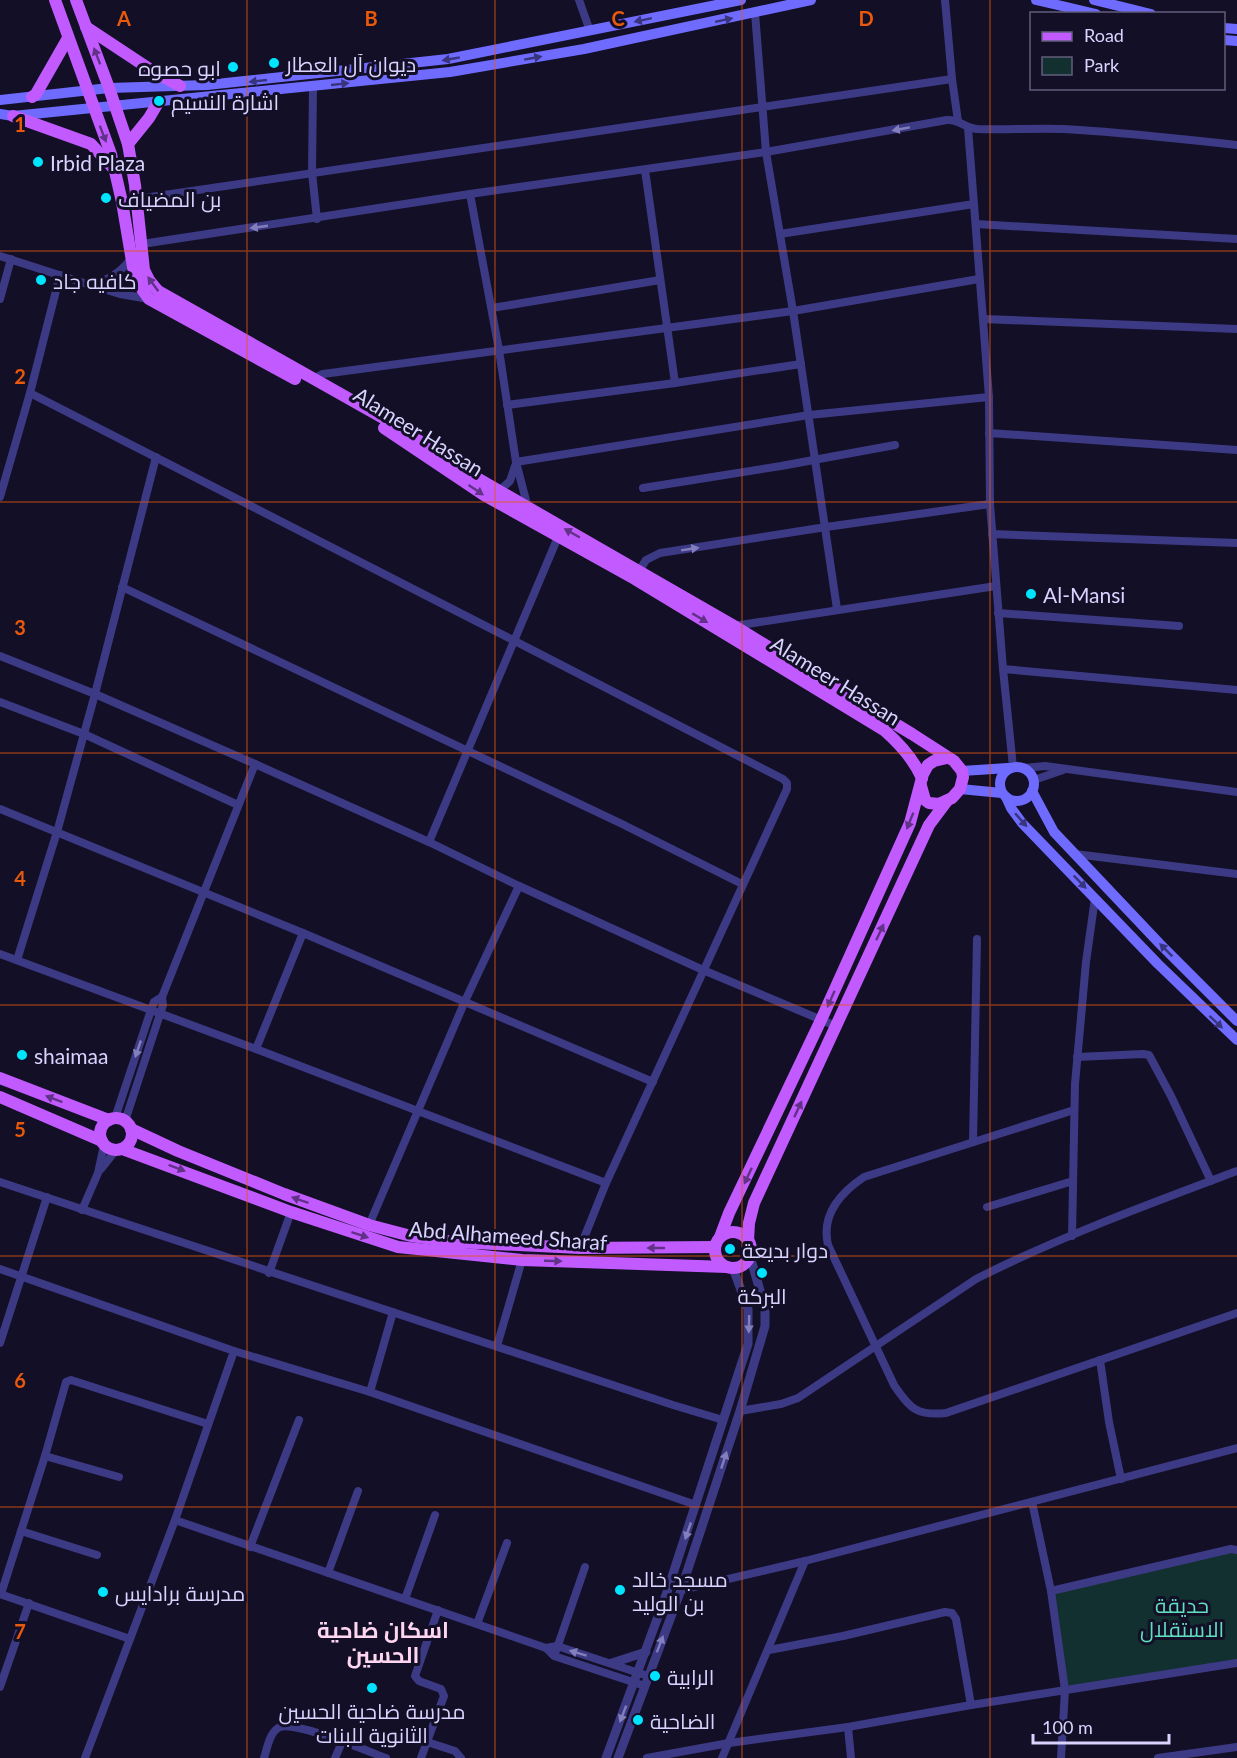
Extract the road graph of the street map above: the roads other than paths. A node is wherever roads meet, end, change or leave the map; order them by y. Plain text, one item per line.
1 (55, 0) edge
2 (76, 0) edge
3 (579, 0) edge
4 (741, 0) edge
5 (811, 0) edge
6 (945, 0) edge
7 (1036, 0) edge
8 (1094, 0) edge
9 (1087, 12) edge
10 (1143, 12) edge
11 (755, 13) junction
12 (86, 27) junction
13 (590, 31) junction
14 (68, 38) junction
15 (952, 79) junction
16 (180, 86) junction
17 (109, 87) junction
18 (313, 87) junction
19 (87, 90) junction
20 (32, 97) junction
21 (0, 100) edge
22 (159, 101) junction
23 (114, 104) junction
24 (762, 106) junction
25 (93, 107) junction
26 (0, 114) edge
27 (13, 116) junction
28 (958, 121) junction
29 (968, 128) junction
30 (128, 144) junction
31 (1237, 145) edge
32 (766, 152) junction
33 (645, 170) junction
34 (115, 171) junction
35 (312, 173) junction
36 (470, 194) junction
37 (137, 199) junction
38 (974, 204) junction
39 (317, 219) junction
40 (976, 224) junction
41 (780, 234) junction
42 (1237, 239) edge
43 (142, 244) junction
44 (0, 256) edge
45 (10, 259) junction
46 (130, 260) junction
47 (60, 274) junction
48 (979, 279) junction
49 (660, 280) junction
50 (90, 285) junction
51 (149, 298) junction
52 (0, 299) edge
53 (492, 308) junction
54 (793, 310) junction
55 (983, 319) junction
56 (666, 328) junction
57 (1237, 329) edge
58 (499, 350) junction
59 (801, 364) junction
60 (312, 379) junction
61 (675, 383) junction
62 (30, 393) junction
63 (989, 397) junction
64 (507, 405) junction
65 (809, 416) junction
66 (989, 434) junction
67 (895, 446) dead end
68 (1237, 450) edge
69 (156, 457) junction
70 (816, 459) junction
71 (516, 462) junction
72 (643, 488) dead end
73 (499, 491) junction
74 (0, 497) edge
75 (990, 504) junction
76 (528, 508) junction
77 (825, 527) junction
78 (992, 534) junction
79 (558, 537) junction
80 (1237, 543) edge
81 (637, 575) junction
82 (996, 586) junction
83 (122, 587) junction
84 (837, 609) junction
85 (998, 614) junction
86 (734, 626) junction
87 (1179, 626) dead end
88 (516, 640) junction
89 (0, 656) edge
90 (1003, 669) junction
91 (1237, 690) edge
92 (96, 694) junction
93 (0, 702) edge
94 (84, 734) junction
95 (468, 751) junction
96 (946, 758) junction
97 (255, 764) junction
98 (1015, 768) junction
99 (1064, 770) junction
100 (962, 771) junction
101 (921, 782) junction
102 (1033, 786) junction
103 (1237, 792) edge
104 (1004, 795) junction
105 (953, 796) junction
106 (238, 805) junction
107 (0, 809) edge
108 (57, 832) junction
109 (429, 842) junction
110 (1073, 853) junction
111 (1237, 874) edge
112 (742, 884) junction
113 (519, 886) junction
114 (205, 894) junction
115 (1095, 898) junction
116 (1122, 902) junction
117 (1108, 913) junction
118 (303, 933) junction
119 (977, 939) dead end
120 (0, 954) edge
121 (17, 960) junction
122 (703, 970) junction
123 (162, 997) junction
124 (465, 1001) junction
125 (151, 1010) junction
126 (160, 1014) junction
127 (821, 1020) junction
128 (1237, 1021) edge
129 (836, 1026) junction
130 (1237, 1040) edge
131 (256, 1049) junction
132 (1077, 1058) junction
133 (0, 1078) edge
134 (653, 1082) junction
135 (0, 1097) edge
136 (1074, 1110) junction
137 (418, 1112) junction
138 (120, 1122) junction
139 (973, 1142) junction
140 (111, 1146) junction
141 (1237, 1171) edge
142 (98, 1173) junction
143 (1073, 1181) junction
144 (1211, 1181) junction
145 (0, 1182) edge
146 (606, 1182) junction
147 (47, 1197) junction
148 (987, 1207) dead end
149 (82, 1210) junction
150 (291, 1212) junction
151 (369, 1225) junction
152 (1072, 1236) junction
153 (748, 1241) junction
154 (717, 1242) junction
155 (580, 1248) junction
156 (750, 1256) junction
157 (522, 1260) junction
158 (730, 1268) junction
159 (0, 1269) edge
160 (269, 1273) junction
161 (23, 1276) junction
162 (393, 1312) junction
163 (1237, 1313) edge
164 (0, 1343) edge
165 (497, 1346) junction
166 (875, 1346) junction
167 (234, 1351) junction
168 (1100, 1360) junction
169 (370, 1392) junction
170 (740, 1411) junction
171 (299, 1420) dead end
172 (723, 1420) junction
173 (208, 1424) junction
174 (1237, 1448) edge
175 (45, 1456) junction
176 (119, 1477) dead end
177 (1121, 1479) junction
178 (358, 1491) dead end
179 (1032, 1502) junction
180 (696, 1505) junction
181 (435, 1515) dead end
182 (175, 1520) junction
183 (21, 1531) junction
184 (507, 1544) dead end
185 (250, 1547) junction
186 (1237, 1550) edge
187 (97, 1555) dead end
188 (805, 1561) junction
189 (585, 1567) dead end
190 (328, 1573) junction
191 (681, 1590) junction
192 (1052, 1591) junction
193 (0, 1594) edge
194 (405, 1599) junction
195 (29, 1603) junction
196 (438, 1610) junction
197 (477, 1624) junction
198 (130, 1639) junction
199 (557, 1646) junction
200 (546, 1648) junction
201 (769, 1650) junction
202 (646, 1653) junction
203 (554, 1656) junction
204 (612, 1663) junction
205 (1237, 1663) edge
206 (642, 1679) junction
207 (0, 1687) edge
208 (1065, 1690) junction
209 (971, 1705) junction
210 (848, 1727) junction
211 (342, 1742) junction
212 (427, 1742) junction
213 (729, 1743) junction
214 (1233, 1747) edge
215 (85, 1758) edge
216 (264, 1758) edge
217 (335, 1758) edge
218 (386, 1758) edge
219 (421, 1758) edge
220 (461, 1758) edge
221 (606, 1758) edge
222 (618, 1758) edge
223 (647, 1758) edge
224 (722, 1758) edge
225 (851, 1758) edge
226 (1061, 1758) edge
227 (1158, 1758) edge
228 (1230, 1758) edge

1 - 14 main road
2 - 12 main road, Alameer Hassan
3 - 13 street
4 -> 13 main road
5 - 11 main road
6 - 15 street
7 - 9 main road
8 - 10 main road
18 -> 11 main road
11 - 24 street
12 - 16 main road
17 -> 12 main road, Alameer Hassan
13 -> 16 main road
14 - 19 main road
14 - 20 main road
15 - 24 street
15 - 28 street
16 - 17 main road
17 - 19 main road
17 - 23 main road, Alameer Hassan
18 - 22 main road
18 - 35 street
19 - 20 main road
19 - 25 main road
20 - 21 main road
22 - 23 main road
22 - 30 main road
23 - 25 main road
23 - 30 main road, Alameer Hassan
24 - 32 street
24 - 35 street
25 - 27 main road
25 -> 34 main road
26 - 27 main road
27 - 34 main road
28 - 29 street
28 -> 32 street
29 - 31 street
29 - 38 street
30 - 37 main road, Alameer Hassan
32 - 33 street
32 - 41 street
33 - 36 street
33 - 49 street
34 - 46 main road
35 - 37 street
35 - 39 street
36 - 39 street
36 - 53 street
37 - 43 main road, Alameer Hassan
38 - 40 street
38 - 41 street
39 -> 43 street
40 - 42 street
40 - 48 street
41 - 54 street
60 -> 43 main road, Alameer Hassan
44 - 45 street
45 - 47 street
45 - 52 street
46 - 50 street
46 - 51 main road
47 - 50 street
47 - 62 street
48 - 54 street
48 - 55 street
49 - 53 street
49 - 56 street
50 - 51 street
51 -> 79 main road, Alameer Hassan
53 - 58 street
54 - 56 street
54 - 59 street
55 - 57 street
55 - 63 street
56 - 58 street
56 - 61 street
58 - 60 street
58 - 64 street
59 - 61 street
59 - 65 street
60 - 73 main road, Alameer Hassan
61 - 64 street
62 - 69 street
62 - 74 street
63 - 65 street
63 - 66 street
64 - 71 street
65 - 70 street
65 - 71 street
66 - 68 street
66 - 75 street
67 - 70 street
69 - 83 street
69 - 88 street
70 - 72 street
70 - 77 street
71 - 73 street
71 - 76 street
73 - 76 main road, Alameer Hassan
75 - 77 street
75 - 78 street
81 -> 76 main road, Alameer Hassan
81 -> 77 street
77 - 84 street
78 - 80 street
78 - 82 street
79 - 81 main road, Alameer Hassan
79 - 88 street
81 - 86 main road, Alameer Hassan
81 -> 101 main road, Alameer Hassan
82 - 84 street
82 - 85 street
83 - 92 street
83 - 95 street
84 - 86 street
85 - 87 street
85 - 90 street
86 - 96 main road, Alameer Hassan
88 - 95 street
88 - 112 street
89 - 92 street
90 - 91 street
90 - 98 street
92 - 94 street
92 - 97 street
93 - 94 street
94 - 106 street
94 - 108 street
95 - 109 street
95 - 112 street
96 - 100 main road
96 - 101 main road
97 - 106 street
97 - 109 street
98 - 99 street
98 - 100 main road
98 - 102 main road
98 - 104 main road
99 - 102 street
99 - 103 street
100 - 105 main road
101 - 105 main road, Alameer Hassan
101 -> 127 main road
102 - 104 main road
102 - 110 main road
104 - 105 main road
104 -> 115 main road
129 -> 105 main road
106 - 114 street
107 - 108 street
108 - 114 street
108 - 121 street
109 - 113 street
110 - 111 street
110 - 116 main road
112 - 122 street
113 - 122 street
113 - 124 street
114 - 118 street
114 - 123 street
115 - 117 main road
115 - 132 street
116 - 117 main road
128 -> 116 main road
117 -> 130 main road
118 - 124 street
118 - 131 street
119 - 139 street
120 - 121 street
121 - 125 street
122 - 127 street
122 - 134 street
123 - 125 street
123 - 126 street
124 - 134 street
124 - 137 street
125 - 126 street
125 -> 138 street
126 - 131 street
126 - 138 street
127 - 129 street
127 -> 154 main road
153 -> 129 main road
131 - 137 street
132 - 136 street
132 - 144 street
138 -> 133 main road, Abd Alhameed Sharaf
134 - 146 street
135 - 140 main road, Abd Alhameed Sharaf
136 - 139 street
136 - 143 street
137 - 146 street
137 - 151 street
138 - 140 main road
138 - 140 main road
151 -> 138 main road, Abd Alhameed Sharaf
139 - 166 street
140 - 142 street
140 - 142 street
140 -> 150 main road, Abd Alhameed Sharaf
141 - 144 street
142 - 149 street
143 - 148 street
143 - 152 street
144 - 152 street
145 - 147 street
146 - 155 street
147 - 149 street
147 - 161 street
149 - 160 street
150 -> 157 main road, Abd Alhameed Sharaf
150 - 160 street
151 - 155 main road, Abd Alhameed Sharaf
152 - 166 street
153 - 154 main road
153 - 156 main road
154 -> 155 main road, Abd Alhameed Sharaf
154 - 158 main road
156 - 158 main road
156 - 170 street
157 -> 158 main road, Abd Alhameed Sharaf
157 - 165 street
158 -> 172 street
159 - 161 street
160 - 162 street
161 - 164 street
161 - 167 street
162 - 165 street
162 - 169 street
163 - 168 street
165 - 172 street
166 - 168 street
166 - 170 street
167 - 169 street
167 - 173 street
168 - 177 street
169 - 180 street
191 -> 170 street
171 - 185 street
172 - 180 street
173 - 175 street
173 - 182 street
174 - 177 street
175 - 176 street
175 - 183 street
177 - 179 street
178 - 190 street
179 - 188 street
179 - 192 street
180 -> 202 street
181 - 194 street
182 - 185 street
182 - 198 street
183 - 187 street
183 - 193 street
184 - 197 street
185 - 190 street
186 - 192 street
188 - 191 street
188 - 201 street
189 - 199 street
190 - 194 street
206 -> 191 street
192 - 208 street
193 - 195 street
194 - 196 street
195 - 198 street
195 - 207 street
196 - 197 street
196 - 212 street
197 - 200 street
198 - 215 street
199 - 200 street
199 - 203 street
204 -> 199 street
200 - 203 street
201 - 209 street
201 - 213 street
202 - 204 street
202 - 206 street
203 - 206 street
204 - 206 street
205 - 208 street
206 -> 221 street
206 - 222 street
208 - 209 street
208 - 226 street
209 - 210 street
210 - 213 street
210 - 225 street
211 - 216 street
211 - 217 street
211 - 218 street
212 - 219 street
212 - 220 street
213 - 223 street
213 - 224 street
214 - 227 street
214 - 228 street

